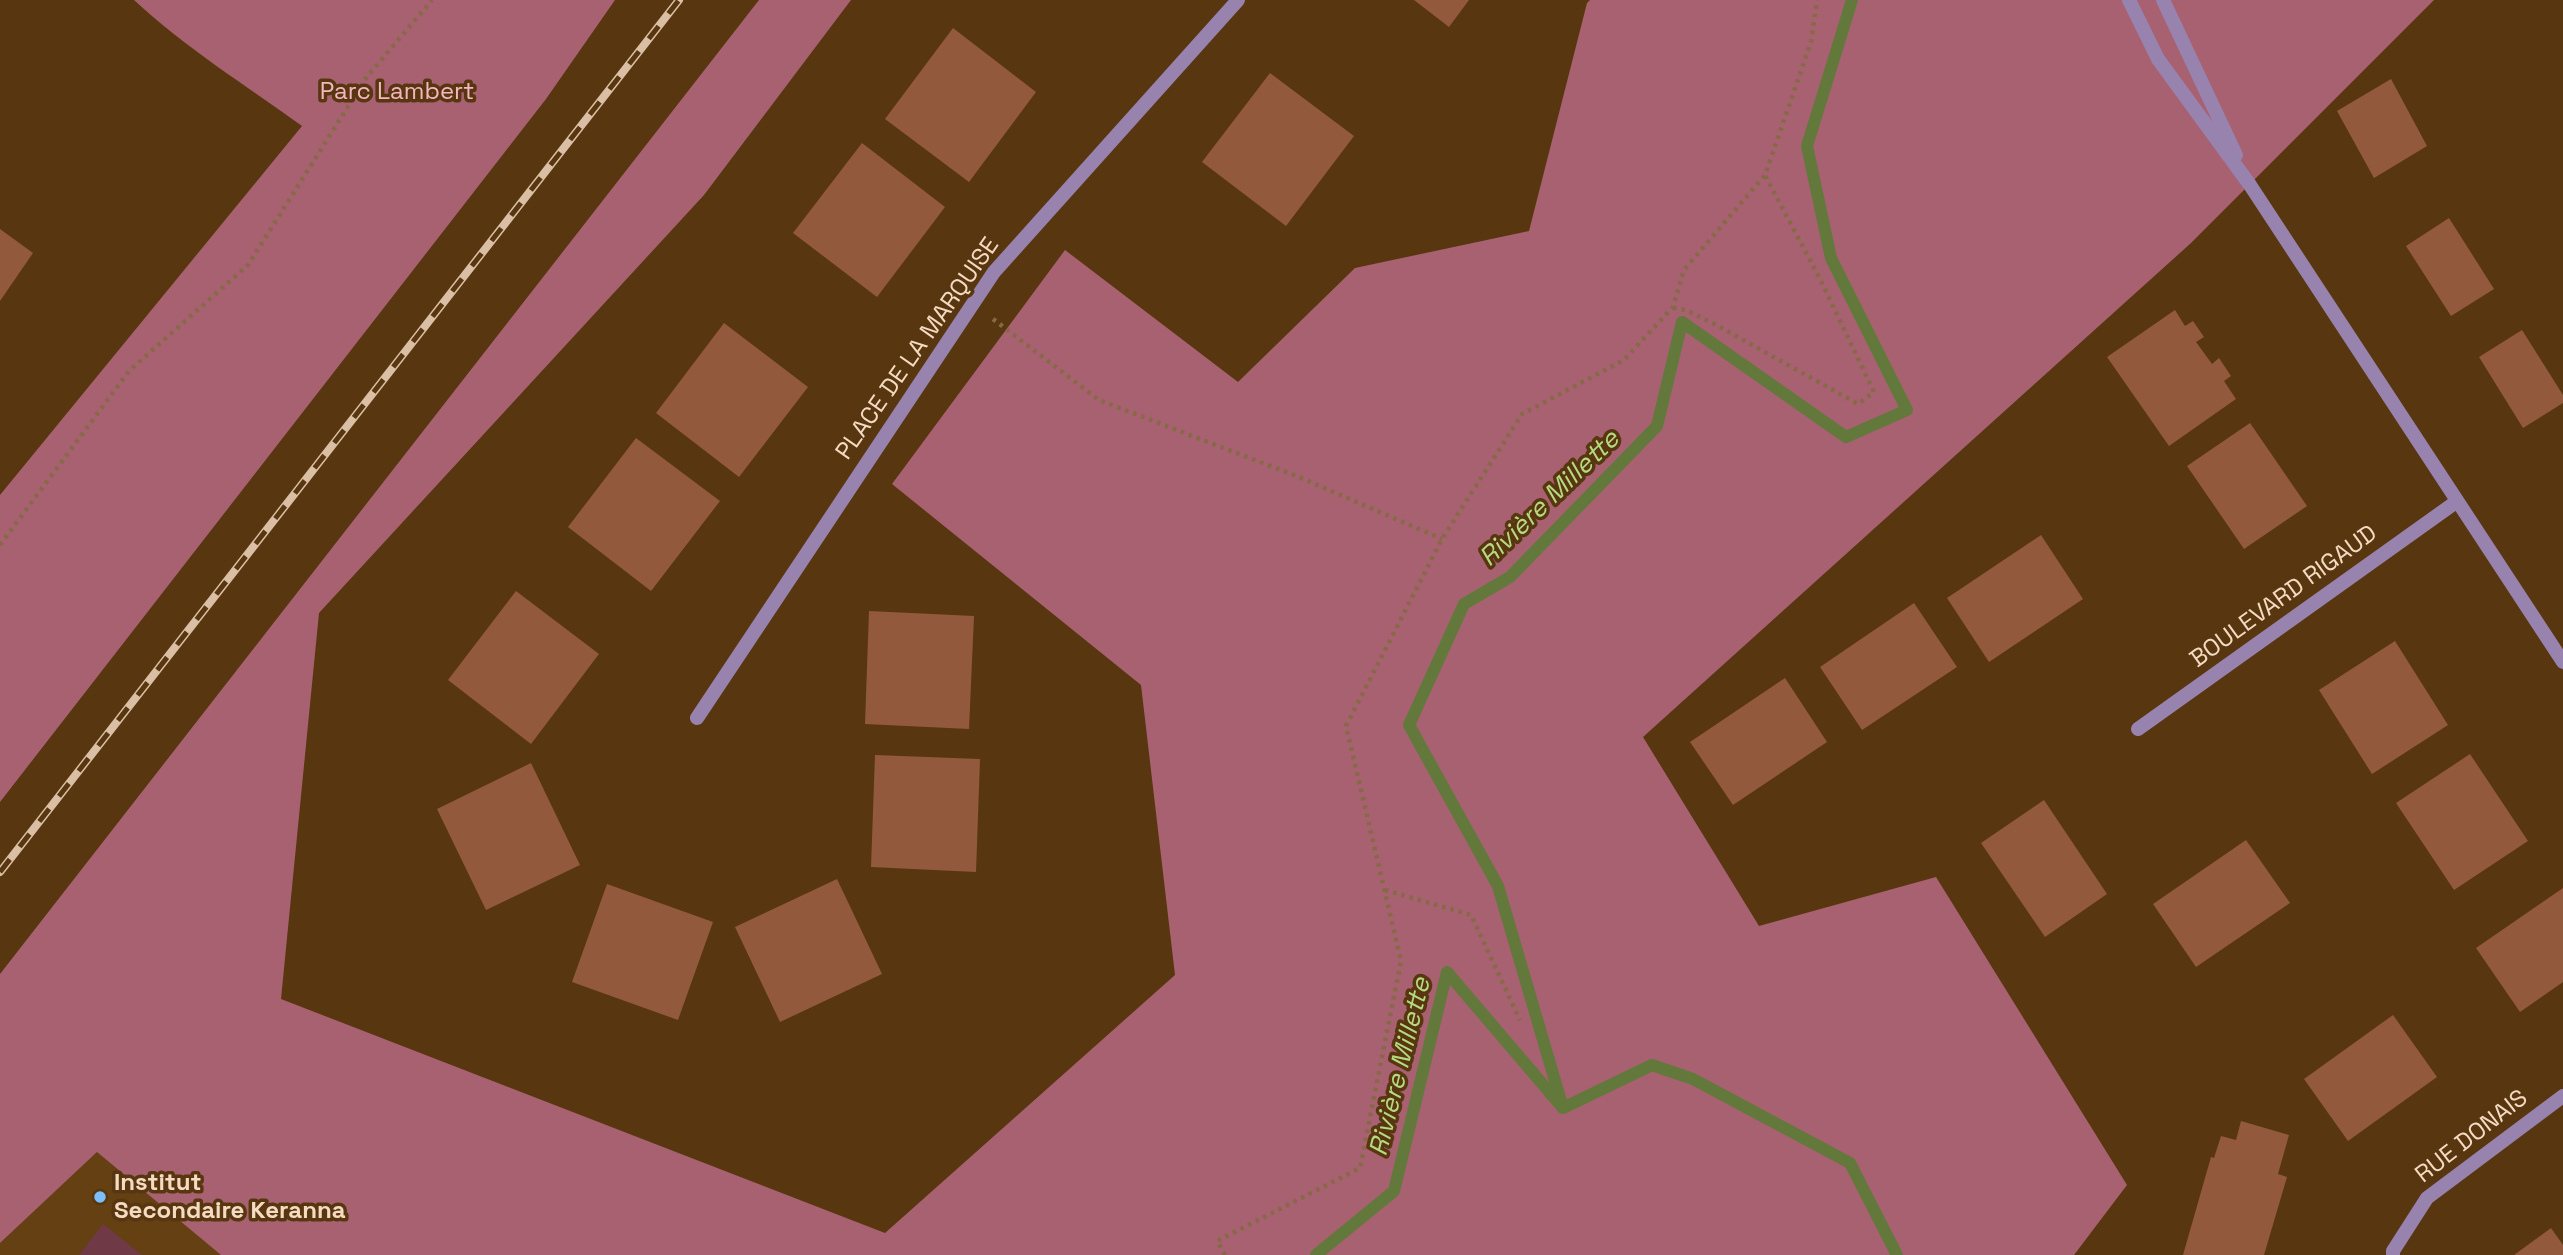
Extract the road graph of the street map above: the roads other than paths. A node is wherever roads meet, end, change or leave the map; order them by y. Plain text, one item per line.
1 (1238, 0) edge
2 (2129, 0) edge
3 (2162, 0) edge
4 (2250, 185) junction
5 (2456, 502) junction
6 (2563, 662) edge
7 (697, 718) dead end
8 (2138, 729) dead end
9 (2563, 1096) edge
10 (2393, 1255) edge

1 - 7 street, PLACE DE LA MARQUISE
2 - 4 street
3 - 4 street
4 - 5 street
5 - 6 street
5 - 8 street, BOULEVARD RIGAUD
9 - 10 street, RUE DONAIS

